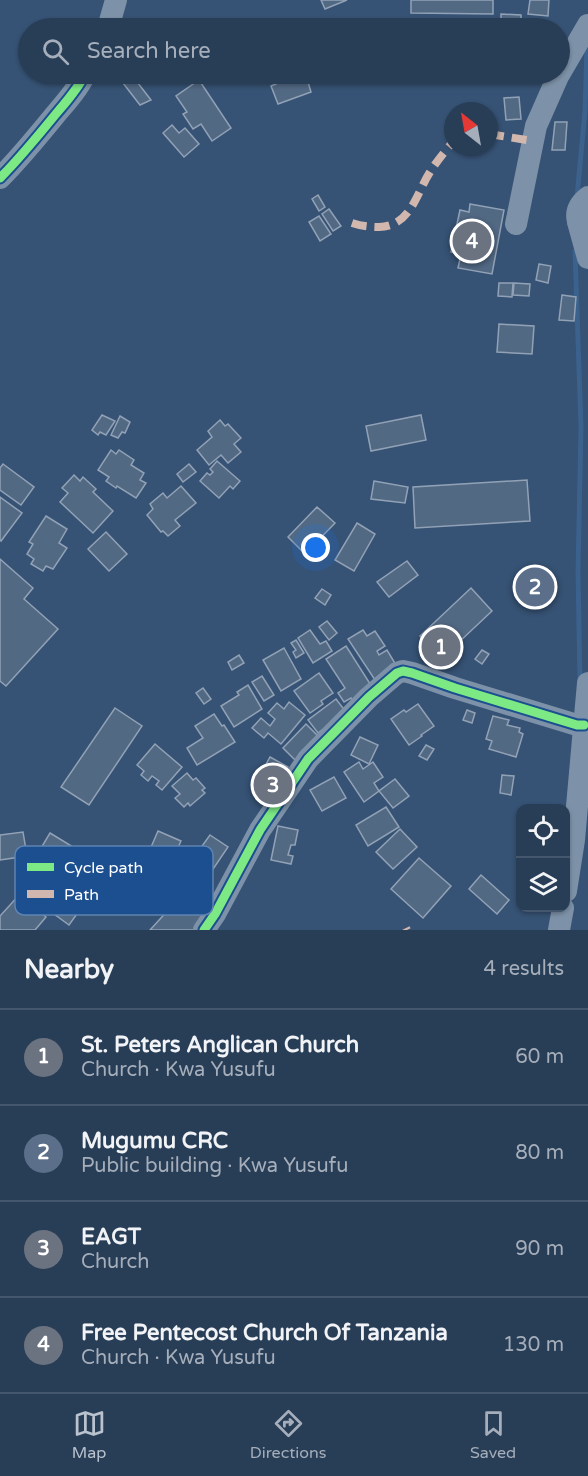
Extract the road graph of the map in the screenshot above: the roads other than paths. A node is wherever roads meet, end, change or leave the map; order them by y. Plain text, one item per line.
1 (116, 0) edge
2 (111, 18) edge
3 (588, 25) edge
4 (570, 55) edge
5 (80, 84) edge
6 (554, 84) edge
7 (0, 178) edge
8 (588, 181) edge
9 (583, 215) edge
10 (516, 224) dead end
11 (588, 258) edge
12 (588, 683) edge
13 (584, 725) junction
14 (570, 866) edge
15 (562, 912) edge
16 (204, 930) edge
17 (559, 930) edge

1 - 2 street
3 - 4 street
5 - 7 street
6 - 10 street
8 - 9 street
9 - 11 street
12 - 13 street
13 - 14 street
13 - 16 street
15 - 17 street

